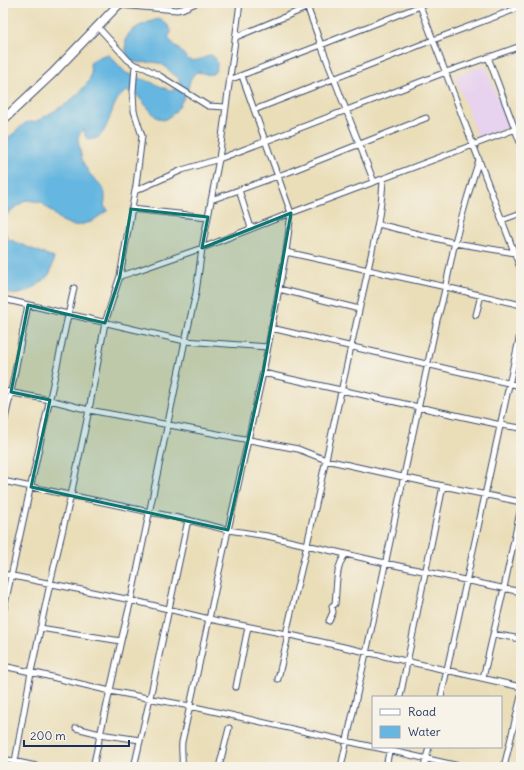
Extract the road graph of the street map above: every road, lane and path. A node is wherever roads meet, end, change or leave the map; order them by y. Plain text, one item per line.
1 (196, 3) edge
2 (240, 3) edge
3 (318, 3) edge
4 (428, 3) edge
5 (119, 4) edge
6 (419, 4) edge
7 (307, 5) edge
8 (521, 7) edge
9 (98, 27) junction
10 (236, 37) junction
11 (433, 40) junction
12 (321, 45) junction
13 (521, 46) edge
14 (488, 57) junction
15 (135, 65) junction
16 (446, 72) junction
17 (242, 76) junction
18 (334, 78) junction
19 (229, 80) junction
20 (226, 107) junction
21 (254, 110) junction
22 (346, 111) junction
23 (426, 118) dead end
24 (3, 120) edge
25 (521, 127) edge
26 (515, 129) junction
27 (265, 142) junction
28 (359, 144) junction
29 (473, 145) junction
30 (521, 145) edge
31 (219, 159) junction
32 (479, 160) junction
33 (278, 176) junction
34 (383, 179) junction
35 (374, 182) junction
36 (239, 190) junction
37 (135, 191) junction
38 (211, 200) junction
39 (132, 209) junction
40 (291, 213) junction
41 (521, 213) edge
42 (208, 217) junction
43 (502, 220) junction
44 (378, 224) junction
45 (251, 228) junction
46 (455, 243) junction
47 (202, 248) junction
48 (286, 252) junction
49 (515, 253) junction
50 (368, 270) junction
51 (521, 270) edge
52 (120, 276) junction
53 (446, 287) junction
54 (74, 288) dead end
55 (279, 289) junction
56 (481, 295) junction
57 (3, 300) edge
58 (28, 305) junction
59 (521, 305) edge
60 (359, 309) junction
61 (68, 314) junction
62 (476, 315) dead end
63 (105, 323) junction
64 (271, 328) junction
65 (521, 330) edge
66 (185, 341) junction
67 (351, 346) junction
68 (268, 347) junction
69 (428, 364) junction
70 (263, 373) junction
71 (509, 384) junction
72 (521, 386) edge
73 (3, 390) edge
74 (341, 390) junction
75 (11, 392) junction
76 (50, 400) junction
77 (419, 407) junction
78 (89, 410) junction
79 (168, 424) junction
80 (501, 425) junction
81 (3, 428) edge
82 (521, 428) edge
83 (248, 440) junction
84 (326, 460) junction
85 (404, 478) junction
86 (3, 481) edge
87 (443, 486) junction
88 (31, 487) junction
89 (71, 495) junction
90 (485, 495) junction
91 (521, 502) edge
92 (521, 507) edge
93 (150, 512) junction
94 (188, 520) junction
95 (228, 530) junction
96 (307, 545) junction
97 (346, 554) junction
98 (385, 563) junction
99 (426, 572) junction
100 (3, 574) edge
101 (11, 575) junction
102 (466, 580) junction
103 (50, 584) junction
104 (504, 588) junction
105 (521, 592) edge
106 (131, 600) junction
107 (170, 609) junction
108 (3, 613) edge
109 (209, 619) junction
110 (329, 621) dead end
111 (248, 627) junction
112 (40, 628) junction
113 (286, 634) junction
114 (493, 634) junction
115 (521, 639) edge
116 (121, 641) junction
117 (366, 652) junction
118 (407, 661) junction
119 (3, 666) edge
120 (447, 670) junction
121 (31, 672) junction
122 (483, 678) junction
123 (278, 679) dead end
124 (236, 687) dead end
125 (521, 687) edge
126 (110, 692) junction
127 (400, 696) edge
128 (441, 696) edge
129 (521, 696) edge
130 (150, 698) junction
131 (190, 706) junction
132 (76, 728) dead end
133 (229, 728) dead end
134 (100, 734) junction
135 (140, 740) junction
136 (346, 741) junction
137 (372, 747) edge
138 (429, 748) edge
139 (389, 749) edge
140 (3, 759) edge
141 (426, 759) junction
142 (14, 764) edge
143 (459, 766) dead end
144 (41, 767) edge
145 (93, 767) edge
146 (134, 767) edge
147 (182, 767) edge
148 (219, 767) edge
149 (341, 767) edge
150 (386, 767) edge
151 (424, 767) edge
152 (504, 767) edge

1 - 5 street
2 - 10 street
3 - 7 street
4 - 6 street
5 - 9 highway
6 - 11 street
6 - 12 street
7 - 10 street
7 - 12 street
8 - 11 street
9 - 15 street
9 - 24 highway
10 - 19 street
11 - 16 street
11 - 18 street
12 - 17 street
12 - 18 street
13 - 14 street
14 - 16 street
14 - 26 street
15 - 20 street
15 - 37 street
16 - 22 street
16 - 29 street
17 - 19 street
17 - 21 street
18 - 21 street
18 - 22 street
19 - 20 street
20 - 31 street
21 - 27 street
22 - 27 street
22 - 28 street
23 - 28 street
25 - 26 street
26 - 29 street
26 - 30 street
27 - 31 street
27 - 33 street
28 - 33 street
28 - 35 street
29 - 32 street
29 - 34 street
31 - 37 street
31 - 38 street
32 - 43 street
32 - 46 street
33 - 36 street
33 - 40 street
34 - 35 street
34 - 44 street
35 - 40 street
36 - 38 street
36 - 45 street
37 - 39 street
38 - 42 street
39 - 42 street
39 - 52 street
40 - 45 street
40 - 48 street
41 - 43 street
42 - 47 street
43 - 49 street
44 - 46 street
44 - 50 street
45 - 47 street
46 - 49 street
46 - 53 street
47 - 52 street
47 - 66 street
48 - 50 street
48 - 55 street
49 - 51 street
50 - 53 street
50 - 60 street
52 - 63 street
53 - 56 street
53 - 69 street
54 - 61 street
55 - 60 street
55 - 64 street
56 - 59 street
56 - 62 street
57 - 58 street
58 - 61 street
58 - 75 street
60 - 67 street
61 - 63 street
61 - 76 street
63 - 66 street
63 - 78 street
64 - 67 street
64 - 68 street
65 - 71 street
66 - 68 street
66 - 79 street
67 - 69 street
67 - 74 street
68 - 70 street
69 - 71 street
69 - 77 street
70 - 74 street
70 - 83 street
71 - 72 street
71 - 80 street
73 - 75 street
74 - 77 street
74 - 84 street
75 - 76 street
75 - 81 street
76 - 78 street
76 - 88 street
77 - 80 street
77 - 85 street
78 - 79 street
78 - 89 street
79 - 83 street
79 - 93 street
80 - 82 street
80 - 90 street
83 - 84 street
83 - 95 street
84 - 85 street
84 - 96 street
85 - 87 street
85 - 98 street
86 - 88 street
87 - 90 street
87 - 99 street
88 - 89 street
88 - 101 street
89 - 93 street
89 - 103 street
90 - 91 street
90 - 102 street
92 - 104 street
93 - 94 street
93 - 106 street
94 - 95 street
94 - 107 street
95 - 96 street
95 - 109 street
96 - 97 street
96 - 113 street
97 - 98 street
97 - 110 street
98 - 99 street
98 - 117 street
99 - 102 street
99 - 118 street
100 - 101 street
101 - 103 street
101 - 108 street
102 - 104 street
102 - 120 street
103 - 106 street
103 - 112 street
104 - 105 street
104 - 114 street
106 - 107 street
106 - 116 street
107 - 109 street
107 - 130 street
109 - 111 street
109 - 131 street
111 - 113 street
111 - 124 street
112 - 116 street
112 - 121 street
113 - 117 street
113 - 123 street
114 - 115 street
114 - 122 street
116 - 126 street
117 - 118 street
117 - 136 street
118 - 120 street
118 - 127 street
119 - 121 street
120 - 122 street
120 - 128 street
121 - 126 street
121 - 142 street
122 - 125 street
126 - 130 street
126 - 134 street
129 - 152 street
130 - 131 street
130 - 135 street
131 - 136 street
131 - 147 street
132 - 134 street
133 - 148 street
134 - 135 street
134 - 145 street
135 - 146 street
136 - 137 street
136 - 149 street
138 - 141 street
139 - 141 street
139 - 150 street
140 - 142 street
141 - 143 street
141 - 151 street
142 - 144 street

